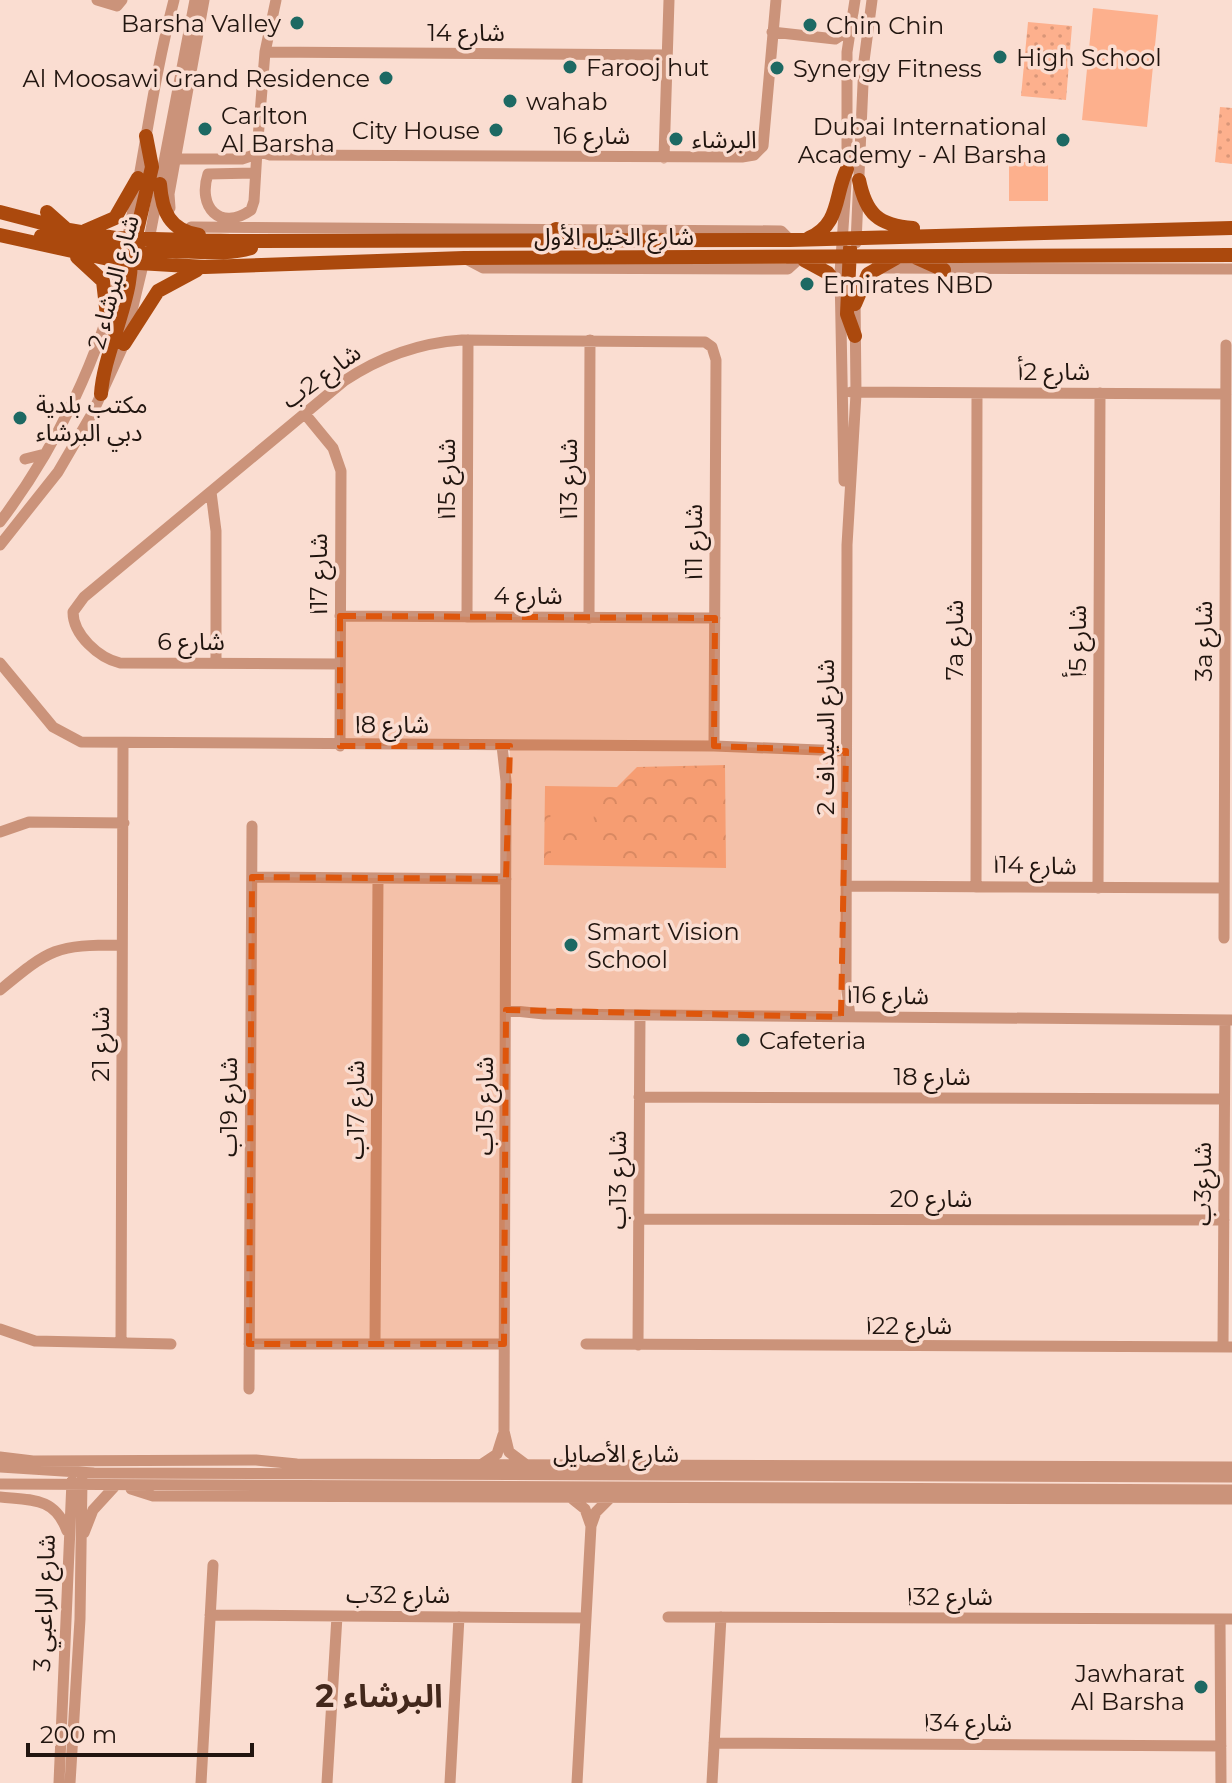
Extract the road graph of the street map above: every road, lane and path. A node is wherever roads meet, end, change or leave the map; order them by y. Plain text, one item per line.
1 (97, 0) edge
2 (122, 0) edge
3 (174, 0) edge
4 (195, 0) edge
5 (204, 0) edge
6 (276, 0) edge
7 (669, 0) edge
8 (776, 0) edge
9 (855, 0) edge
10 (872, 0) edge
11 (849, 30) junction
12 (772, 32) junction
13 (830, 39) junction
14 (265, 52) junction
15 (847, 52) junction
16 (667, 55) junction
17 (146, 136) junction
18 (256, 153) junction
19 (664, 158) junction
20 (174, 162) junction
21 (847, 169) junction
22 (254, 173) junction
23 (138, 178) junction
24 (161, 179) junction
25 (859, 180) junction
26 (0, 212) edge
27 (47, 212) dead end
28 (1232, 228) edge
29 (447, 229) junction
30 (556, 229) junction
31 (75, 231) junction
32 (944, 235) junction
33 (5, 236) edge
34 (798, 240) junction
35 (230, 241) junction
36 (266, 242) junction
37 (425, 242) junction
38 (577, 242) junction
39 (849, 247) junction
40 (134, 252) junction
41 (73, 254) junction
42 (906, 254) junction
43 (1232, 255) edge
44 (1208, 256) junction
45 (751, 257) junction
46 (464, 258) junction
47 (800, 258) junction
48 (205, 267) junction
49 (876, 268) junction
50 (1232, 269) edge
51 (944, 270) junction
52 (1190, 270) junction
53 (840, 288) junction
54 (855, 304) junction
55 (107, 316) junction
56 (855, 336) junction
57 (468, 340) junction
58 (590, 340) junction
59 (705, 342) joint
60 (124, 344) junction
61 (1226, 345) dead end
62 (841, 366) junction
63 (856, 373) junction
64 (882, 392) junction
65 (977, 393) junction
66 (1100, 393) junction
67 (101, 394) junction
68 (856, 394) junction
69 (1226, 394) junction
70 (305, 414) junction
71 (45, 454) junction
72 (25, 459) dead end
73 (211, 492) junction
74 (848, 493) junction
75 (0, 522) edge
76 (0, 545) edge
77 (74, 609) joint
78 (340, 616) junction
79 (467, 617) junction
80 (589, 618) junction
81 (715, 618) junction
82 (216, 663) junction
83 (340, 664) junction
84 (1, 666) edge
85 (123, 745) junction
86 (340, 746) junction
87 (506, 746) junction
88 (714, 746) junction
89 (846, 746) junction
90 (124, 823) junction
91 (252, 826) dead end
92 (0, 832) edge
93 (252, 877) junction
94 (378, 878) junction
95 (506, 879) junction
96 (846, 886) junction
97 (976, 887) junction
98 (1098, 888) junction
99 (1224, 888) junction
100 (1224, 938) dead end
101 (122, 945) junction
102 (0, 990) edge
103 (506, 1014) junction
104 (640, 1015) junction
105 (845, 1017) junction
106 (1228, 1020) edge
107 (639, 1097) junction
108 (1224, 1099) junction
109 (638, 1219) junction
110 (1224, 1220) junction
111 (0, 1329) edge
112 (121, 1343) junction
113 (375, 1343) junction
114 (171, 1344) dead end
115 (249, 1344) junction
116 (504, 1344) junction
117 (586, 1344) dead end
118 (638, 1345) junction
119 (1228, 1347) edge
120 (249, 1389) dead end
121 (504, 1431) junction
122 (0, 1457) edge
123 (478, 1465) junction
124 (532, 1465) junction
125 (0, 1467) edge
126 (179, 1467) junction
127 (1232, 1467) edge
128 (358, 1469) junction
129 (77, 1472) junction
130 (561, 1474) junction
131 (1232, 1477) edge
132 (0, 1484) edge
133 (31, 1486) junction
134 (121, 1486) junction
135 (77, 1487) junction
136 (861, 1488) junction
137 (977, 1489) junction
138 (1232, 1490) edge
139 (391, 1491) junction
140 (566, 1496) junction
141 (612, 1496) junction
142 (0, 1497) edge
143 (844, 1497) junction
144 (1232, 1499) edge
145 (990, 1500) junction
146 (68, 1526) junction
147 (591, 1526) junction
148 (82, 1545) junction
149 (213, 1565) dead end
150 (210, 1615) junction
151 (337, 1616) junction
152 (459, 1617) junction
153 (668, 1617) dead end
154 (721, 1617) junction
155 (586, 1618) junction
156 (1226, 1619) edge
157 (714, 1743) junction
158 (1221, 1746) junction
159 (59, 1783) edge
160 (70, 1783) edge
161 (201, 1783) edge
162 (327, 1783) edge
163 (450, 1783) edge
164 (577, 1783) edge
165 (712, 1783) edge
166 (1221, 1783) edge

1 - 2 street
3 - 17 street, شارع البرشاء 2
4 - 24 street, شارع البرشاء 2
5 - 20 street
6 - 14 street
7 - 16 street
8 - 12 street, شارع 16
9 - 11 street
10 - 25 street
11 - 13 street
11 - 15 street
12 - 13 street
12 - 19 street, شارع 16
13 - 15 street
14 - 16 street, شارع 14
14 - 18 street
15 - 21 street
16 - 19 street
17 - 23 street, شارع البرشاء 2
17 - 40 main road
18 - 19 street, شارع 16
18 - 20 street
18 - 22 street
20 - 24 street
20 - 29 street
21 - 34 main road
21 - 39 street
22 - 22 street
23 - 31 main road
23 - 40 street, شارع البرشاء 2
24 - 35 main road
24 - 40 street, شارع البرشاء 2
25 - 32 main road
25 - 39 street
26 - 31 main road, شارع الخيل الأول
27 - 31 main road
28 - 32 main road, شارع الخيل الأول
29 - 30 street
29 - 37 main road
30 - 34 street
30 - 38 main road
31 - 40 main road, شارع الخيل الأول
32 - 39 main road, شارع الخيل الأول
33 - 40 main road
33 - 41 main road, شارع الخيل الأول
34 - 38 main road, شارع الخيل الأول
34 - 39 main road, شارع الخيل الأول
35 - 36 main road, شارع الخيل الأول
35 - 40 main road, شارع الخيل الأول
36 - 37 main road, شارع الخيل الأول
36 - 40 main road
37 - 38 main road, شارع الخيل الأول
39 - 42 main road, شارع الخيل الأول
39 - 45 main road
39 - 47 main road, شارع الخيل الأول
39 - 53 street, شارع السيداف 2
39 - 54 street, شارع السيداف 2
39 - 56 main road
40 - 41 main road, شارع الخيل الأول
40 - 48 main road, شارع الخيل الأول
40 - 55 street, شارع البرشاء 2
40 - 60 street, شارع البرشاء 2
40 - 67 main road
41 - 55 main road
42 - 44 main road, شارع الخيل الأول
42 - 49 main road
42 - 51 main road
43 - 44 main road, شارع الخيل الأول
44 - 52 main road
45 - 46 main road, شارع الخيل الأول
45 - 47 main road, شارع الخيل الأول
46 - 47 street
46 - 48 main road, شارع الخيل الأول
47 - 53 main road
48 - 60 main road
49 - 51 street
49 - 54 main road
50 - 52 street
51 - 52 street
53 - 62 street, شارع السيداف 2
54 - 56 street, شارع السيداف 2
55 - 71 street, شارع البرشاء 2
56 - 63 street, شارع السيداف 2
57 - 58 street, شارع 2ب
57 - 70 street, شارع 2ب
57 - 79 street, شارع 15ا
58 - 59 street, شارع 2ب
58 - 80 street, شارع 13ا
59 - 81 street, شارع 11ا
60 - 67 street, شارع البرشاء 2
61 - 69 street, 3a شارع
62 - 68 street
62 - 74 street, شارع السيداف 2
63 - 64 street
63 - 68 street, شارع السيداف 2
64 - 65 street, شارع 2أ
64 - 68 street, شارع 2أ
65 - 66 street, شارع 2أ
65 - 97 street, 7a شارع
66 - 69 street, شارع 2أ
66 - 98 street, شارع 5أ
67 - 76 street, شارع البرشاء 2
68 - 74 street, شارع السيداف 2
69 - 99 street, 3a شارع
70 - 73 street, شارع 2ب
70 - 78 street, شارع 17ا
71 - 72 street
71 - 75 street, شارع البرشاء 2
73 - 77 street, شارع 2ب
73 - 82 street
74 - 89 street, شارع السيداف 2
77 - 82 street, شارع 6
78 - 79 street, شارع 4
78 - 83 street, شارع 17ا
79 - 80 street, شارع 4
80 - 81 street, شارع 4
81 - 88 street, شارع 11ا
82 - 83 street, شارع 6
83 - 86 street, شارع 17ا
84 - 85 street, شارع 8ا
85 - 86 street, شارع 8ا
85 - 90 street, شارع 21
86 - 87 street, شارع 8ا
87 - 88 street, شارع 8ا
87 - 95 street, شارع 15ب
88 - 89 street, شارع 8ا
89 - 96 street, شارع السيداف 2
90 - 92 street
90 - 101 street, شارع 21
91 - 93 street, شارع 19ب
93 - 94 street
93 - 115 street, شارع 19ب
94 - 95 street
94 - 113 street, شارع 17ب
95 - 103 street, شارع 15ب
96 - 97 street, شارع 14ا
96 - 105 street, شارع السيداف 2
97 - 98 street, شارع 14ا
98 - 99 street, شارع 14ا
99 - 100 street, 3a شارع
101 - 102 street
101 - 112 street, شارع 21
103 - 104 street, شارع 16ا
103 - 116 street, شارع 15ب
104 - 105 street, شارع 16ا
104 - 107 street, شارع 13ب
105 - 106 street, شارع 16ا
106 - 108 street, شارع3ب
107 - 108 street, شارع 18
107 - 109 street, شارع 13ب
108 - 110 street, شارع3ب
109 - 110 street, شارع 20
109 - 118 street, شارع 13ب
110 - 119 street, شارع3ب
111 - 112 street
112 - 114 street
113 - 115 street
113 - 116 street
115 - 120 street, شارع 19ب
116 - 121 street, شارع 15ب
117 - 118 street, شارع 22ا
118 - 119 street, شارع 22ا
121 - 123 street
121 - 124 street
122 - 126 street
123 - 124 street
123 - 128 street
124 - 127 street
124 - 130 street
125 - 129 street
126 - 128 street
126 - 129 street
128 - 130 street, شارع الأصايل
129 - 135 street, شارع الراعبي 3
130 - 131 street, شارع الأصايل
132 - 133 street
133 - 135 street
133 - 146 street
134 - 135 street
134 - 139 street
134 - 148 street
135 - 146 street, شارع الراعبي 3
135 - 148 street, شارع الراعبي 3
136 - 137 street, شارع الأصايل
136 - 139 street, شارع الأصايل
136 - 143 street
137 - 138 street, شارع الأصايل
137 - 145 street
139 - 140 street
140 - 141 street
140 - 147 street
141 - 143 street
141 - 147 street
142 - 146 street
143 - 145 street
144 - 145 street
146 - 159 street, شارع الراعبي 3
147 - 155 street
148 - 160 street, شارع الراعبي 3
149 - 150 street
150 - 151 street, شارع 32ب
150 - 161 street
151 - 152 street, شارع 32ب
151 - 162 street
152 - 155 street, شارع 32ب
152 - 163 street
153 - 154 street, شارع 32ا
154 - 156 street, شارع 32ا
154 - 157 street
155 - 164 street
156 - 158 street
157 - 158 street, شارع 34ا
157 - 165 street
158 - 166 street

